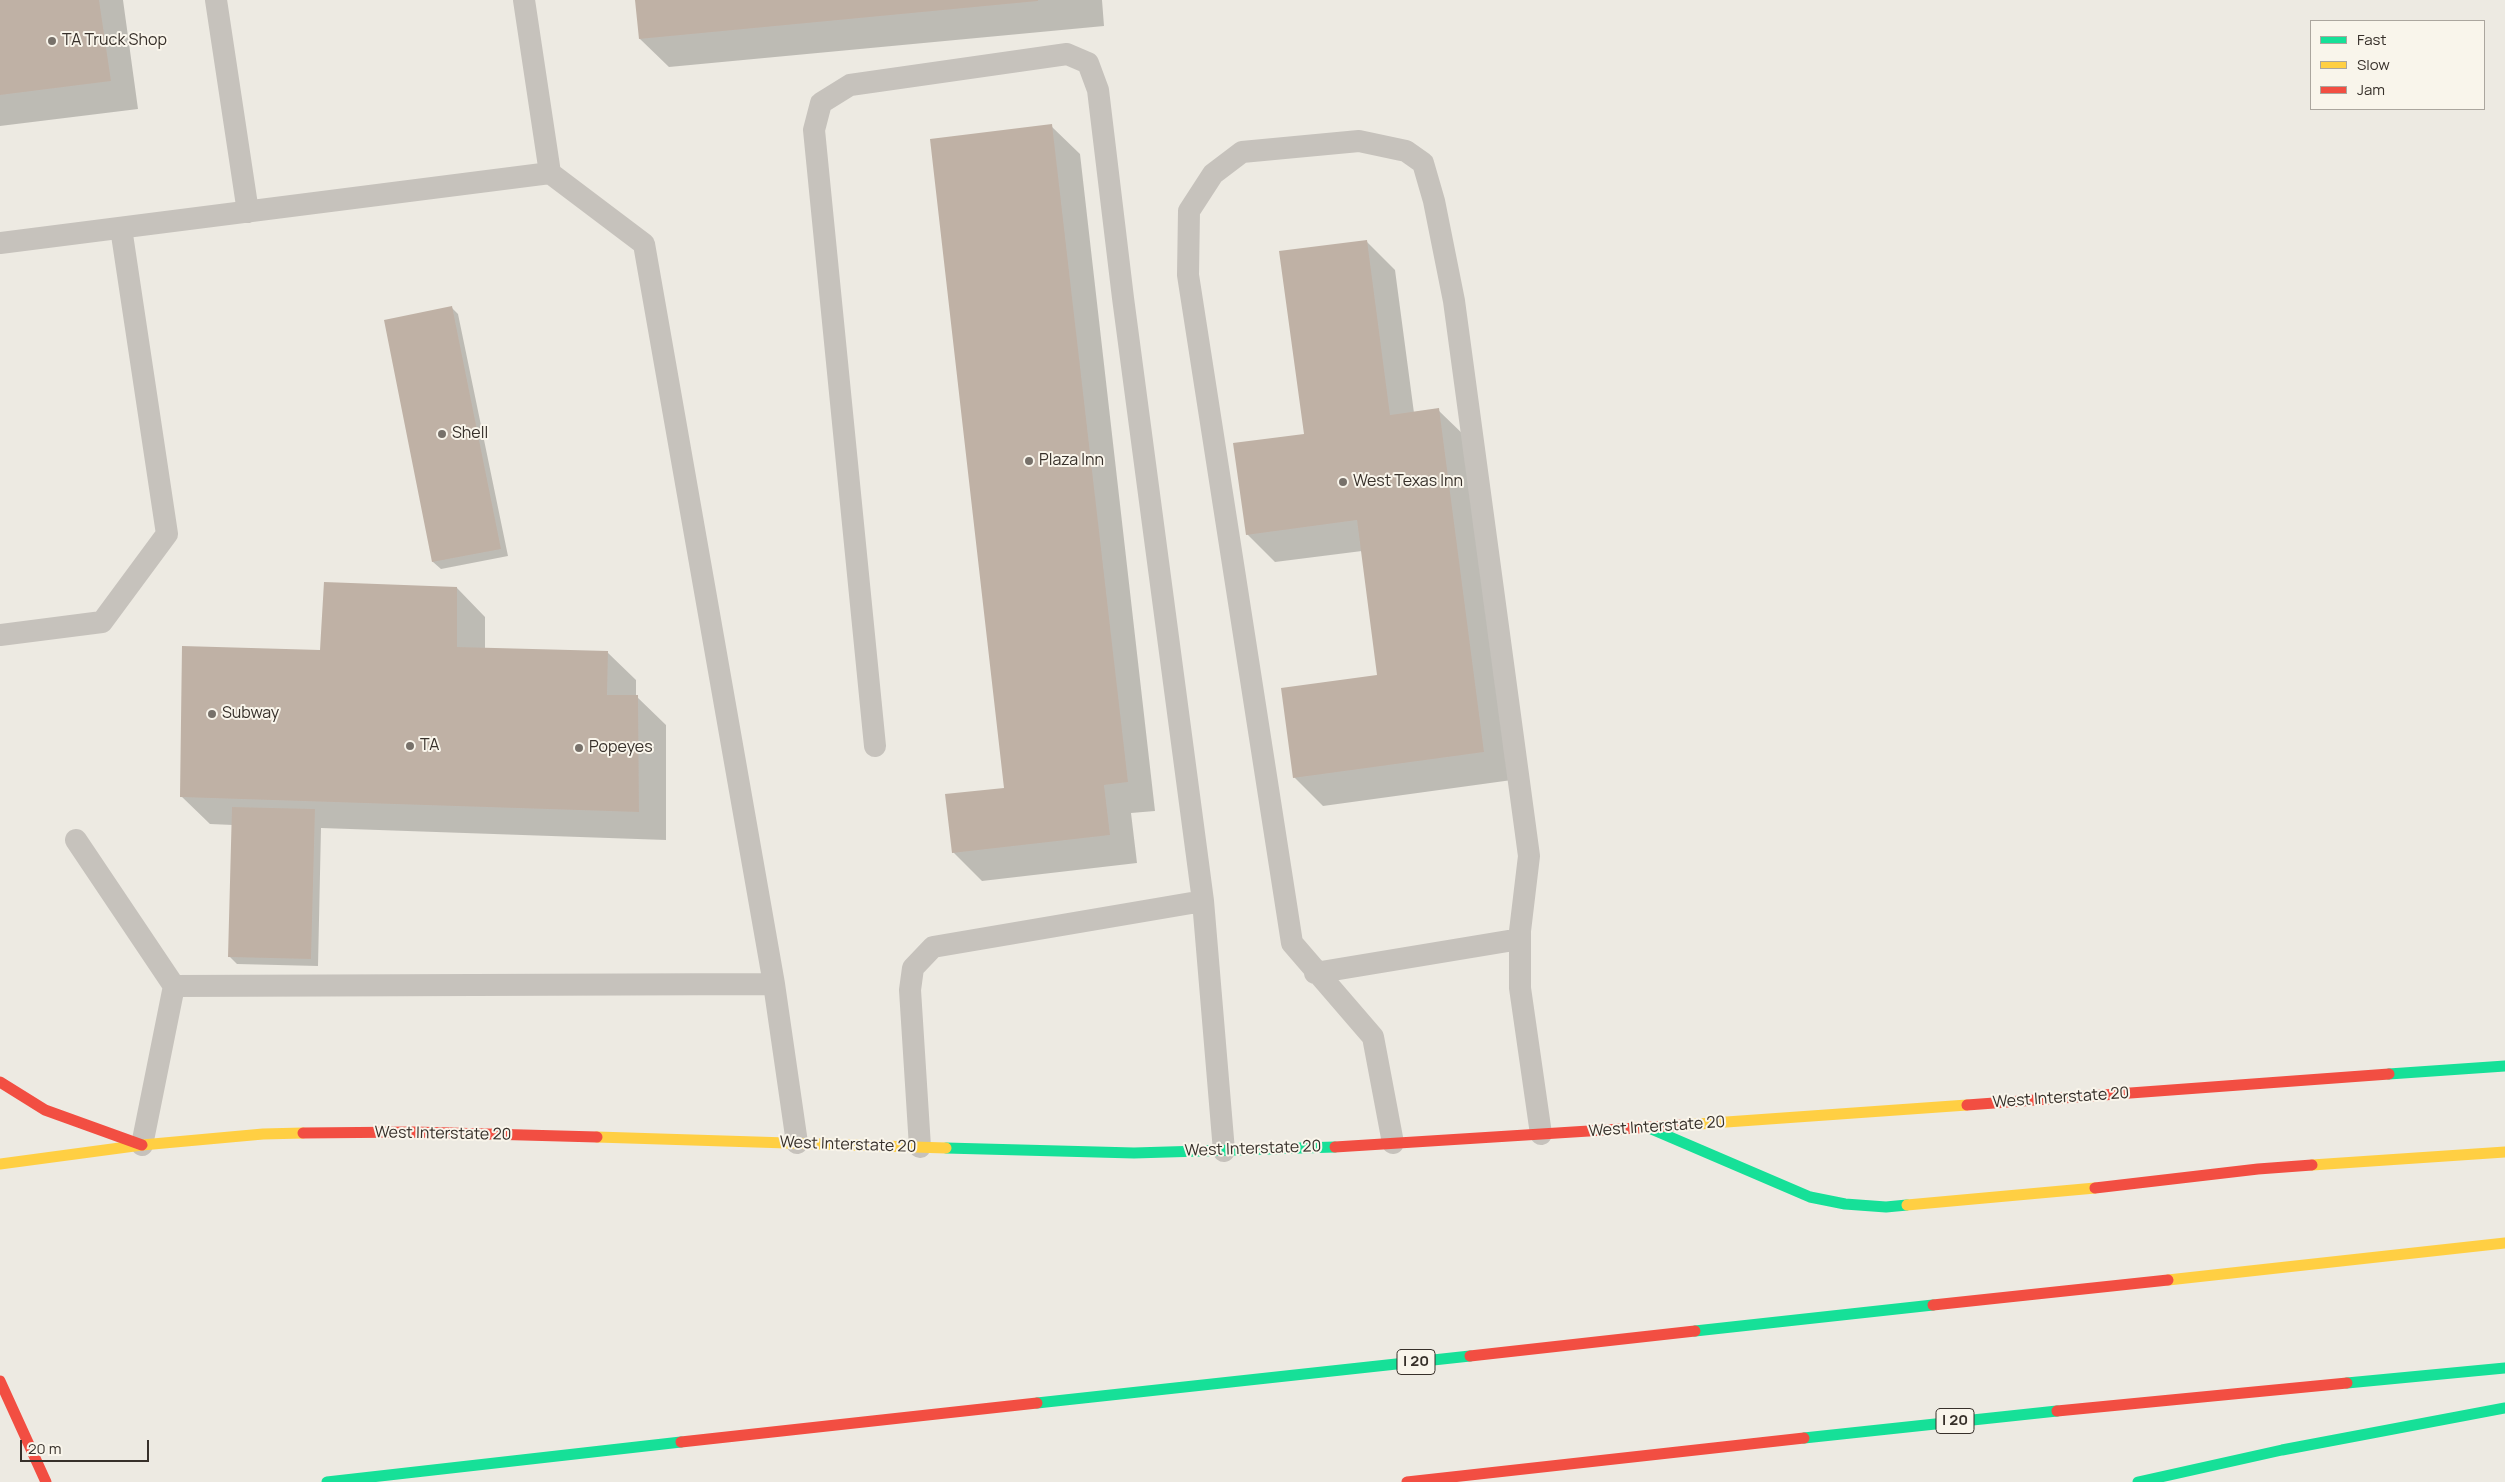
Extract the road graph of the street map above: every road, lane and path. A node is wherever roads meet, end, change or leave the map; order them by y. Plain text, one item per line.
1 (216, 0) edge
2 (524, 0) edge
3 (550, 173) junction
4 (248, 212) junction
5 (121, 228) junction
6 (0, 244) edge
7 (0, 635) edge
8 (875, 746) dead end
9 (76, 840) dead end
10 (1203, 901) junction
11 (1520, 939) junction
12 (1315, 972) junction
13 (774, 984) junction
14 (174, 986) junction
15 (2505, 1066) edge
16 (0, 1082) edge
17 (1649, 1128) junction
18 (1541, 1134) junction
19 (797, 1143) junction
20 (1393, 1143) junction
21 (142, 1145) junction
22 (920, 1147) junction
23 (1224, 1150) junction
24 (2505, 1152) edge
25 (0, 1164) edge
26 (2505, 1243) edge
27 (2505, 1368) edge
28 (0, 1381) edge
29 (2505, 1408) edge
30 (46, 1482) edge
31 (327, 1482) edge
32 (1406, 1482) edge
33 (2138, 1482) edge

1 - 4 lane
2 - 3 lane
3 - 4 lane
3 - 13 lane
4 - 5 lane
5 - 6 lane
5 - 7 lane
8 - 10 lane
9 - 14 lane
10 - 22 lane
10 - 23 lane
11 - 12 lane
11 - 12 lane
11 - 18 lane
12 - 20 lane
13 - 14 lane
13 - 19 lane
14 - 21 lane
15 - 17 main road, West Interstate 20
16 - 21 main road
17 - 18 main road, West Interstate 20
17 - 24 main road
18 - 20 main road, West Interstate 20
19 - 21 main road, West Interstate 20
19 - 22 main road, West Interstate 20
20 - 23 main road, West Interstate 20
21 - 25 main road, West Interstate 20
22 - 23 main road, West Interstate 20
26 - 31 main road, I 20
27 - 32 main road, I 20
28 - 30 main road
29 - 33 main road

